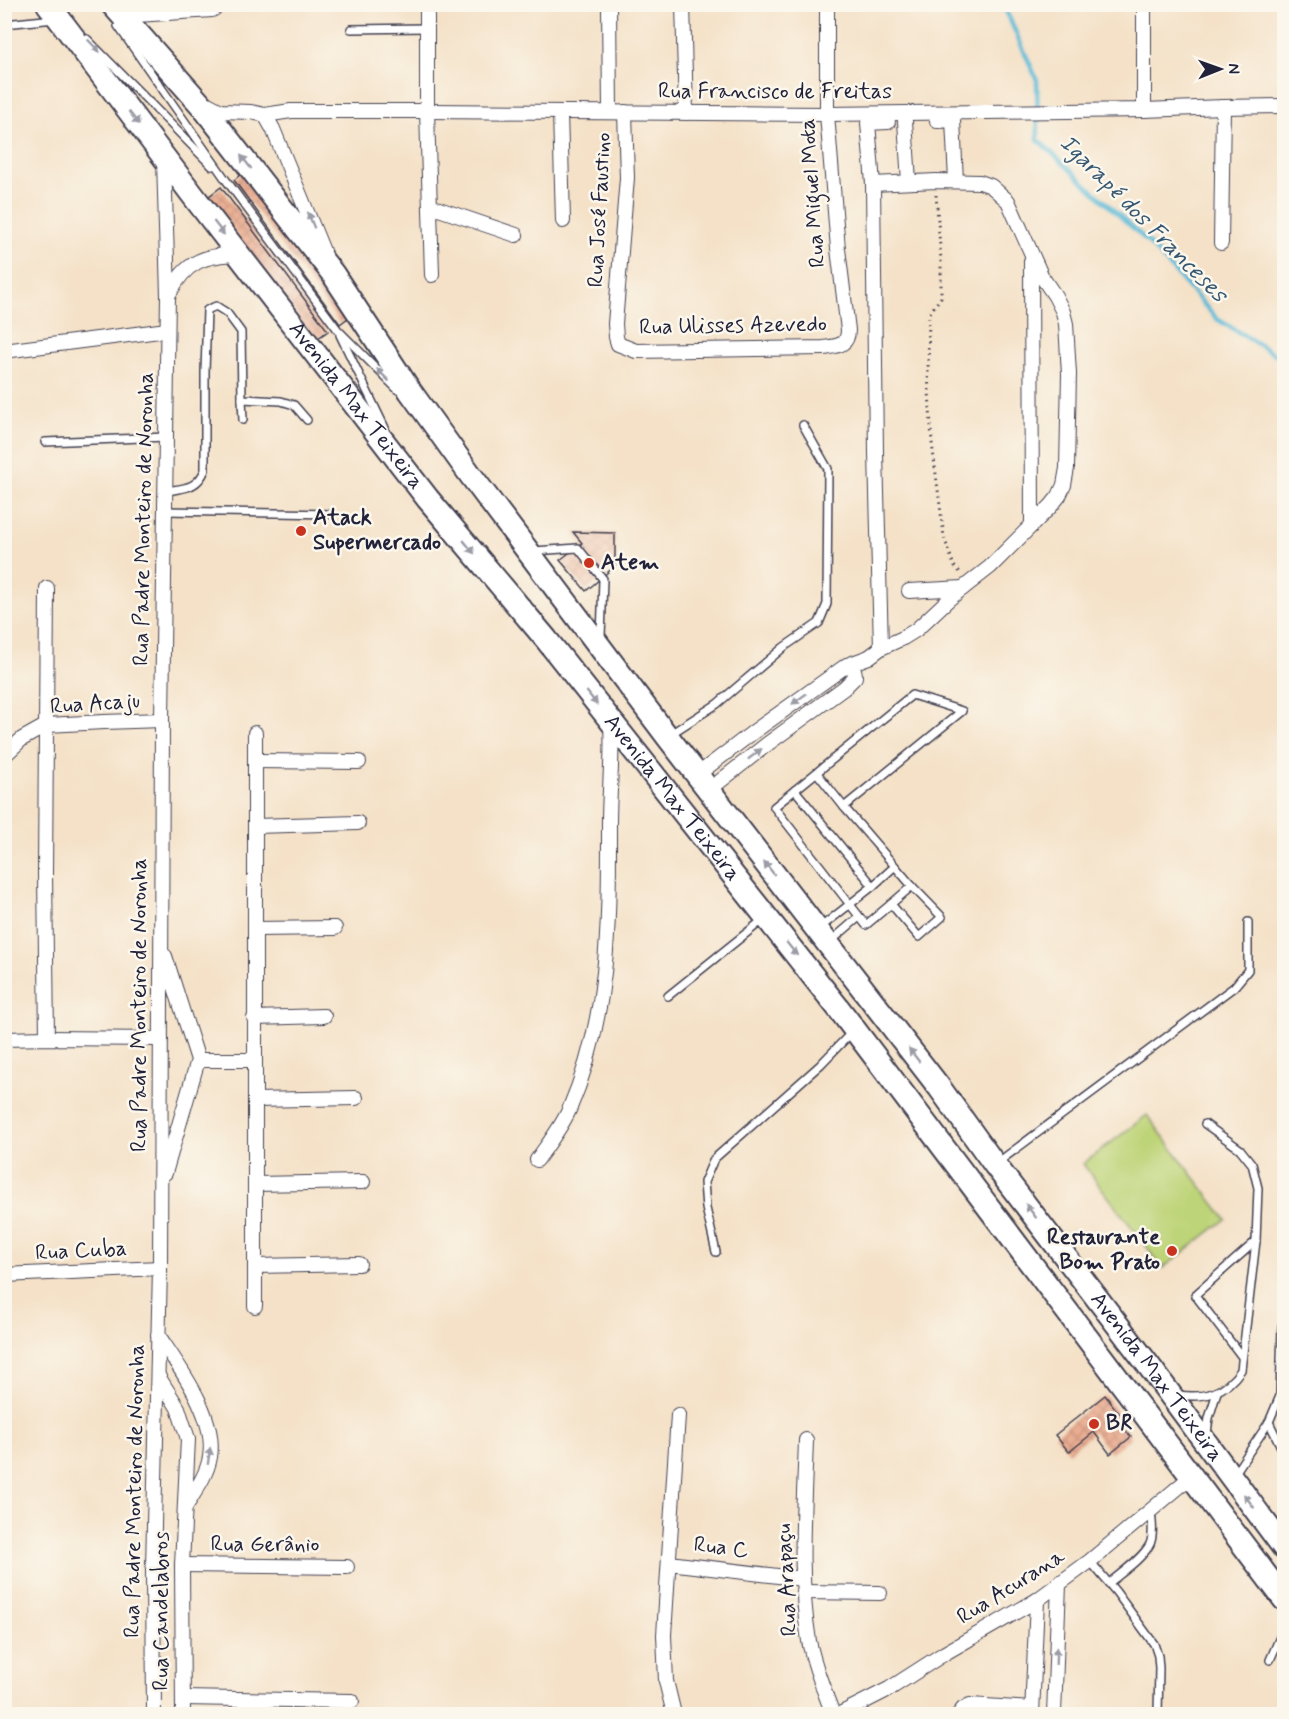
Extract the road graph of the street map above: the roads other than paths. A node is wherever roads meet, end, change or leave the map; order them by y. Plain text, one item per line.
1 (222, 4) edge
2 (427, 4) edge
3 (609, 4) edge
4 (683, 4) edge
5 (827, 4) edge
6 (1144, 4) edge
7 (53, 9) edge
8 (116, 15) edge
9 (4, 24) edge
10 (427, 28) junction
11 (351, 29) dead end
12 (194, 97) junction
13 (1284, 106) edge
14 (1223, 107) junction
15 (1144, 110) junction
16 (427, 111) junction
17 (560, 112) junction
18 (610, 112) junction
19 (625, 112) junction
20 (686, 113) junction
21 (827, 114) junction
22 (265, 115) junction
23 (905, 122) junction
24 (164, 157) junction
25 (226, 180) junction
26 (956, 181) junction
27 (909, 182) junction
28 (873, 184) junction
29 (430, 206) junction
30 (563, 221) dead end
31 (516, 235) dead end
32 (1221, 243) dead end
33 (239, 254) junction
34 (1032, 256) junction
35 (333, 274) junction
36 (432, 275) dead end
37 (168, 295) junction
38 (844, 307) joint
39 (616, 310) joint
40 (167, 330) junction
41 (338, 330) junction
42 (4, 351) edge
43 (242, 399) junction
44 (243, 420) dead end
45 (307, 420) dead end
46 (803, 425) dead end
47 (439, 431) junction
48 (166, 437) junction
49 (45, 442) dead end
50 (406, 471) junction
51 (166, 491) junction
52 (166, 511) junction
53 (332, 514) dead end
54 (1032, 525) junction
55 (528, 552) junction
56 (966, 585) junction
57 (47, 588) dead end
58 (909, 591) dead end
59 (881, 648) junction
60 (601, 649) junction
61 (869, 657) junction
62 (847, 665) junction
63 (855, 677) junction
64 (162, 720) junction
65 (611, 722) junction
66 (47, 725) junction
67 (255, 733) dead end
68 (667, 736) junction
69 (4, 756) edge
70 (255, 761) junction
71 (359, 762) dead end
72 (817, 773) junction
73 (703, 783) junction
74 (795, 790) junction
75 (844, 807) junction
76 (358, 824) dead end
77 (255, 826) junction
78 (895, 866) junction
79 (873, 886) junction
80 (912, 886) junction
81 (891, 904) junction
82 (849, 905) junction
83 (859, 917) junction
84 (766, 918) junction
85 (1248, 922) dead end
86 (335, 928) dead end
87 (255, 929) junction
88 (822, 937) junction
89 (161, 941) junction
90 (668, 996) dead end
91 (324, 1016) dead end
92 (254, 1018) junction
93 (855, 1030) junction
94 (47, 1038) junction
95 (4, 1039) edge
96 (161, 1039) junction
97 (198, 1060) junction
98 (254, 1060) junction
99 (356, 1098) dead end
100 (255, 1100) junction
101 (1205, 1124) dead end
102 (537, 1160) dead end
103 (995, 1165) junction
104 (363, 1182) dead end
105 (255, 1184) junction
106 (160, 1190) junction
107 (1256, 1241) junction
108 (716, 1252) dead end
109 (358, 1264) dead end
110 (255, 1266) junction
111 (159, 1268) junction
112 (4, 1275) edge
113 (255, 1306) dead end
114 (1284, 1326) edge
115 (158, 1335) junction
116 (1242, 1357) junction
117 (158, 1376) junction
118 (1217, 1392) junction
119 (1170, 1395) junction
120 (678, 1415) dead end
121 (1269, 1422) junction
122 (806, 1440) dead end
123 (1208, 1447) junction
124 (1284, 1453) edge
125 (1192, 1476) junction
126 (1232, 1478) junction
127 (185, 1508) junction
128 (1151, 1511) junction
129 (1284, 1548) edge
130 (1090, 1561) junction
131 (669, 1563) junction
132 (182, 1566) junction
133 (347, 1567) dead end
134 (1109, 1583) junction
135 (1059, 1584) junction
136 (803, 1586) junction
137 (880, 1593) dead end
138 (1284, 1599) edge
139 (1037, 1600) junction
140 (1284, 1628) edge
141 (1269, 1660) dead end
142 (183, 1698) junction
143 (352, 1701) dead end
144 (1032, 1712) edge
145 (154, 1714) edge
146 (183, 1714) edge
147 (674, 1714) edge
148 (833, 1714) edge
149 (840, 1714) edge
150 (959, 1714) edge
151 (1054, 1714) edge
152 (1158, 1714) edge

1 - 8 street
2 - 10 street
3 - 18 street, Rua José Faustino
4 - 20 street
5 - 21 street, Rua Miguel Mota
6 - 15 street
7 - 9 lane
7 -> 24 main road, Avenida Max Teixeira
7 -> 25 lane
8 - 12 main road, Avenida Max Teixeira
8 - 25 lane
10 - 11 lane
10 - 16 street
12 - 22 street, Rua Francisco de Freitas
35 -> 12 main road, Avenida Max Teixeira
13 - 14 street, Rua Francisco de Freitas
14 - 15 street, Rua Francisco de Freitas
14 - 32 street
15 - 21 street, Rua Francisco de Freitas
16 - 17 street, Rua Francisco de Freitas
16 - 22 street, Rua Francisco de Freitas
16 - 29 street
17 - 18 street, Rua Francisco de Freitas
17 - 30 street
18 - 19 street, Rua Francisco de Freitas
19 - 20 street, Rua Francisco de Freitas
19 - 39 street, Rua José Faustino
20 - 21 street, Rua Francisco de Freitas
21 - 38 street, Rua Miguel Mota
35 -> 22 street
23 - 26 street
23 - 27 street
23 - 28 street
24 -> 33 main road, Avenida Max Teixeira
24 - 37 street, Rua Padre Monteiro de Noronha
25 - 41 lane
26 - 27 street
26 - 34 street
27 - 28 street
28 - 59 street
29 - 31 street
29 - 36 street
33 - 37 street
33 - 50 main road, Avenida Max Teixeira
34 - 54 street
34 - 54 street
35 - 47 main road, Avenida Max Teixeira
37 - 40 street, Rua Padre Monteiro de Noronha
38 - 39 street, Rua Ulisses Azevedo
40 - 42 street
40 - 48 street, Rua Padre Monteiro de Noronha
47 -> 41 lane
41 - 50 lane
43 - 44 lane
43 - 45 lane
43 - 51 lane
46 - 68 lane
47 - 55 main road, Avenida Max Teixeira
48 - 49 lane
48 - 51 street, Rua Padre Monteiro de Noronha
50 -> 65 main road, Avenida Max Teixeira
51 - 52 street, Rua Padre Monteiro de Noronha
52 - 53 lane
52 - 64 street, Rua Padre Monteiro de Noronha
54 - 56 street
55 - 60 main road, Avenida Max Teixeira
55 - 60 lane
56 - 58 street
56 - 59 street
57 - 66 street
59 - 61 street
60 - 68 main road, Avenida Max Teixeira
61 - 62 street
61 - 63 street
62 - 63 street
62 -> 73 street
73 -> 63 street
64 - 66 street, Rua Acaju
64 - 89 street, Rua Padre Monteiro de Noronha
65 - 84 main road, Avenida Max Teixeira
65 - 102 street
66 - 69 street, Rua Acaju
66 - 94 street
67 - 70 street
68 - 73 main road, Avenida Max Teixeira
70 - 71 street
70 - 77 street
72 - 74 lane
72 - 75 lane
72 - 75 lane
88 -> 73 main road, Avenida Max Teixeira
74 - 79 lane
74 - 82 lane
75 - 78 lane
76 - 77 street
77 - 87 street
78 - 79 lane
78 - 80 lane
79 - 82 lane
80 - 81 lane
80 - 81 lane
81 - 83 lane
82 - 83 lane
82 - 88 lane
83 - 88 lane
84 - 90 lane
84 -> 93 main road, Avenida Max Teixeira
85 - 103 lane
86 - 87 street
87 - 92 street
103 -> 88 main road, Avenida Max Teixeira
89 - 96 street, Rua Padre Monteiro de Noronha
89 - 97 street
91 - 92 street
92 - 98 street
93 - 108 lane
93 - 125 main road, Avenida Max Teixeira
94 - 95 street
94 - 96 street
96 - 106 street, Rua Padre Monteiro de Noronha
97 - 98 street
97 - 106 street
98 - 100 street
99 - 100 street
100 - 105 street
101 - 107 lane
119 -> 103 main road, Avenida Max Teixeira
104 - 105 street
105 - 110 street
106 - 111 street, Rua Padre Monteiro de Noronha
107 - 116 lane
107 - 116 lane
109 - 110 street
110 - 113 street
111 - 112 street, Rua Cuba
111 - 115 street, Rua Padre Monteiro de Noronha
114 - 121 lane
115 - 117 street, Rua Padre Monteiro de Noronha
127 -> 115 street, Rua Candelabros
116 - 118 lane
117 - 127 street, Rua Candelabros
117 - 145 street, Rua Padre Monteiro de Noronha
118 - 119 lane
118 - 123 lane
119 - 123 main road, Avenida Max Teixeira
120 - 131 street
121 - 124 lane
121 - 126 lane
122 - 136 street, Rua Arapaçu
123 - 126 main road, Avenida Max Teixeira
125 - 128 street, Rua Acurana
125 - 138 main road, Avenida Max Teixeira
129 -> 126 main road, Avenida Max Teixeira
127 - 132 street, Rua Candelabros
128 - 130 street, Rua Acurana
128 - 134 lane
130 - 134 lane
130 - 135 street, Rua Acurana
131 - 136 street, Rua C
131 - 147 street
132 - 133 street, Rua Gerânio
132 - 142 street, Rua Candelabros
134 - 152 lane
135 - 139 street, Rua Acurana
151 -> 135 street
136 - 137 street, Rua C
136 - 148 street, Rua Arapaçu
139 - 144 street
139 - 149 street, Rua Acurana
140 - 141 lane
142 - 143 street
142 - 146 street, Rua Candelabros
144 - 150 street

